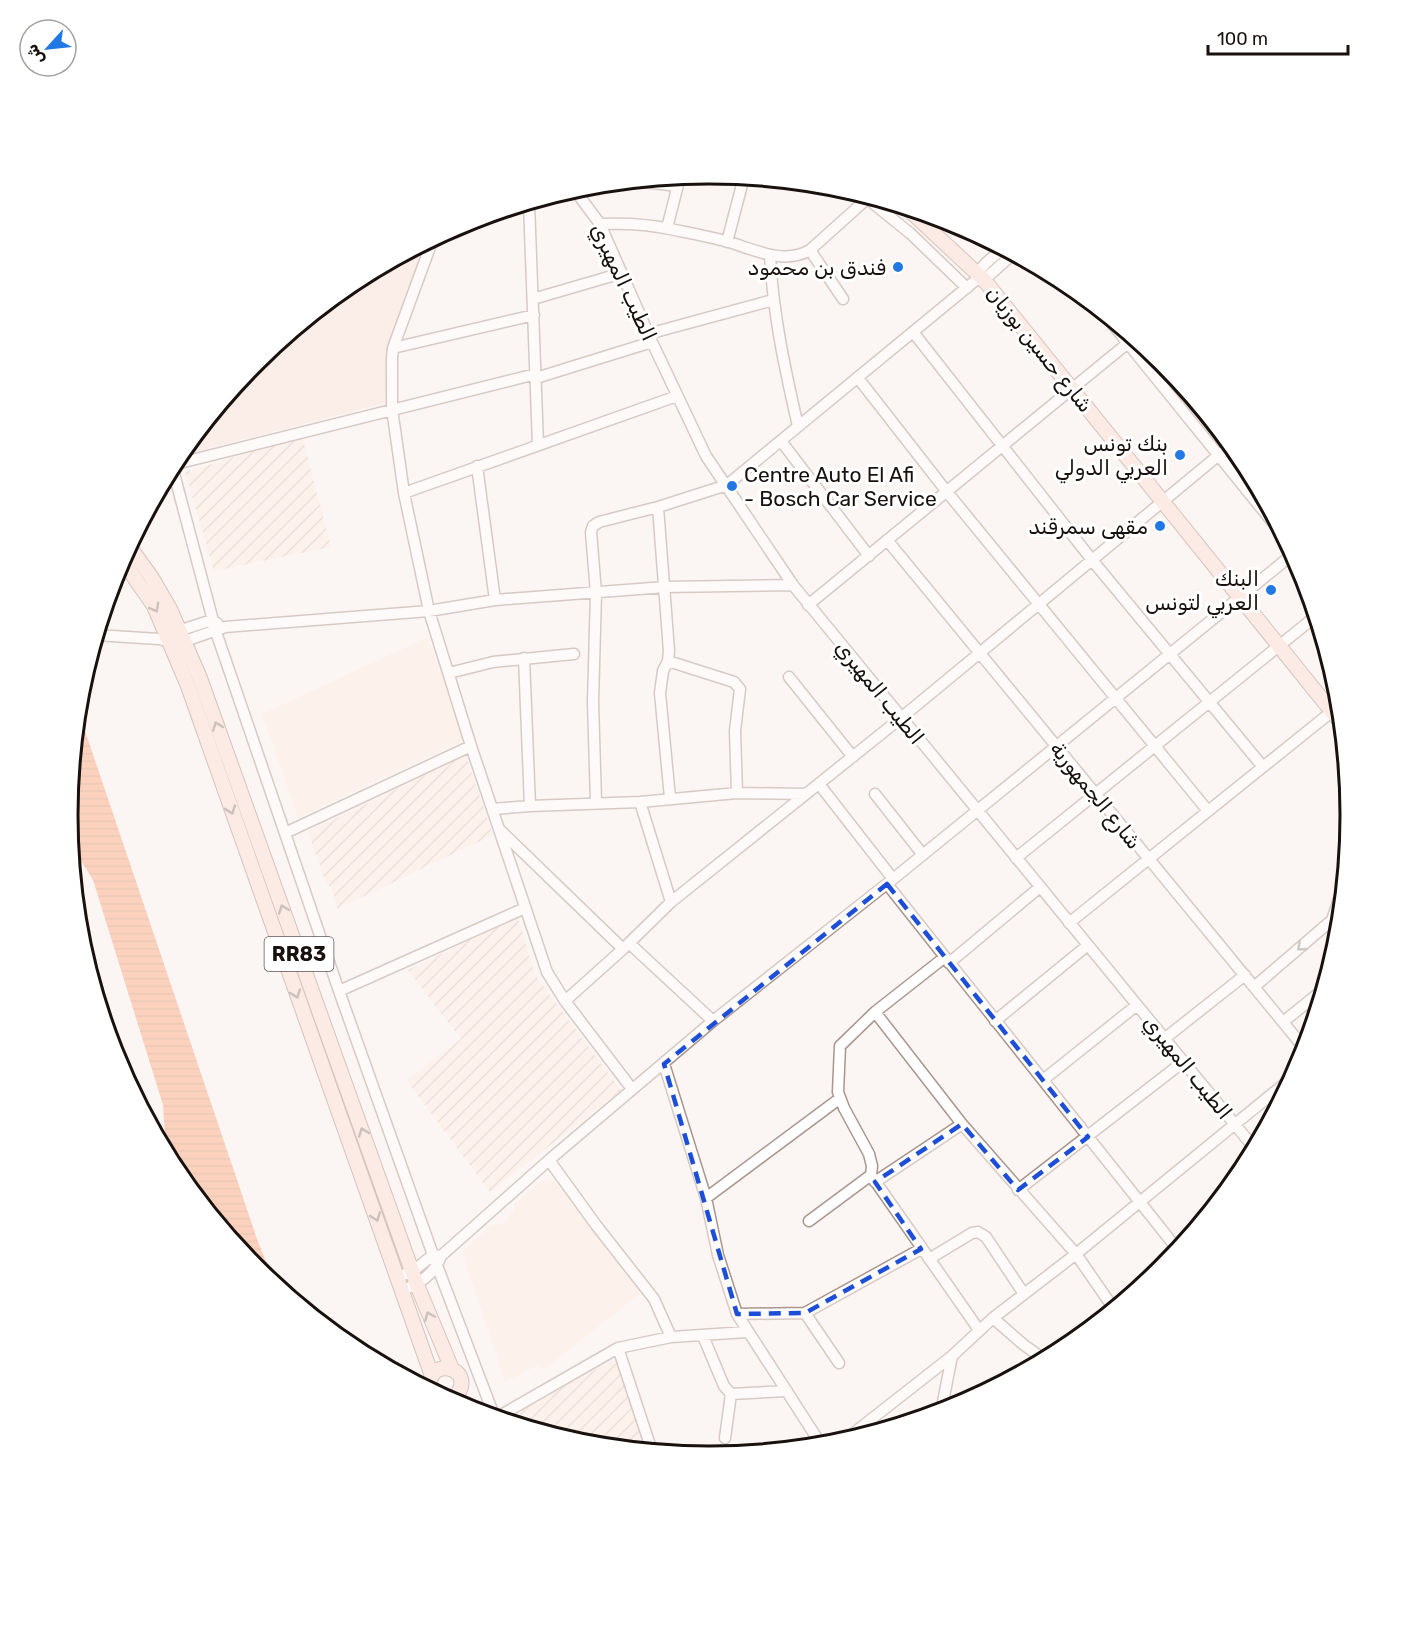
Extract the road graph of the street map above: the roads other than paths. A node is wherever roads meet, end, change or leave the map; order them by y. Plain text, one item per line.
1 (677, 186) edge
2 (742, 186) edge
3 (581, 198) edge
4 (859, 203) edge
5 (880, 208) edge
6 (529, 211) edge
7 (921, 221) edge
8 (600, 224) junction
9 (667, 228) junction
10 (727, 242) junction
11 (810, 250) junction
12 (429, 251) edge
13 (997, 254) edge
14 (771, 256) junction
15 (1006, 259) edge
16 (622, 273) junction
17 (979, 278) junction
18 (967, 288) junction
19 (533, 299) junction
20 (843, 299) dead end
21 (773, 300) junction
22 (534, 315) junction
23 (913, 332) junction
24 (650, 338) junction
25 (1127, 343) edge
26 (393, 348) junction
27 (1148, 363) edge
28 (536, 376) junction
29 (858, 378) junction
30 (1073, 388) junction
31 (677, 396) junction
32 (392, 409) junction
33 (798, 426) junction
34 (781, 441) junction
35 (538, 445) junction
36 (1003, 446) junction
37 (1224, 451) edge
38 (1219, 456) junction
39 (186, 462) edge
40 (477, 466) junction
41 (176, 479) edge
42 (727, 485) junction
43 (947, 492) junction
44 (404, 493) junction
45 (1256, 501) edge
46 (1164, 502) junction
47 (658, 507) junction
48 (887, 540) junction
49 (135, 554) edge
50 (869, 556) junction
51 (1092, 560) junction
52 (1286, 560) edge
53 (128, 569) edge
54 (793, 585) junction
55 (665, 587) junction
56 (596, 593) junction
57 (1240, 596) junction
58 (495, 600) junction
59 (1038, 603) junction
60 (808, 605) junction
61 (429, 611) junction
62 (213, 620) junction
63 (1309, 621) edge
64 (220, 630) junction
65 (105, 635) edge
66 (172, 637) junction
67 (1279, 646) junction
68 (978, 653) junction
69 (574, 654) dead end
70 (1170, 654) junction
71 (524, 658) junction
72 (668, 661) junction
73 (449, 673) junction
74 (789, 677) dead end
75 (1115, 698) junction
76 (1330, 701) edge
77 (1210, 702) junction
78 (1331, 712) edge
79 (901, 718) junction
80 (471, 746) junction
81 (1056, 746) junction
82 (1155, 746) junction
83 (853, 757) junction
84 (1263, 767) junction
85 (819, 784) junction
86 (737, 793) junction
87 (805, 794) junction
88 (875, 794) dead end
89 (1096, 794) junction
90 (670, 798) junction
91 (596, 802) junction
92 (640, 802) junction
93 (530, 806) junction
94 (493, 809) junction
95 (977, 810) junction
96 (1208, 812) junction
97 (500, 829) junction
98 (285, 833) junction
99 (923, 855) junction
100 (1016, 858) junction
101 (1149, 859) junction
102 (890, 882) junction
103 (1040, 887) junction
104 (671, 902) junction
105 (525, 908) junction
106 (1069, 923) junction
107 (1330, 929) edge
108 (1088, 945) junction
109 (626, 946) junction
110 (947, 960) junction
111 (1245, 975) junction
112 (1254, 987) junction
113 (339, 992) junction
114 (1313, 998) edge
115 (565, 1000) junction
116 (1137, 1005) junction
117 (875, 1012) junction
118 (713, 1021) junction
119 (995, 1021) junction
120 (1283, 1022) junction
121 (1164, 1039) junction
122 (1298, 1041) edge
123 (1183, 1062) junction
124 (664, 1064) junction
125 (1043, 1080) junction
126 (632, 1089) junction
127 (1278, 1089) edge
128 (839, 1099) junction
129 (962, 1124) junction
130 (1234, 1124) junction
131 (1088, 1137) junction
132 (1249, 1142) edge
133 (549, 1160) junction
134 (873, 1178) junction
135 (1018, 1190) junction
136 (705, 1198) junction
137 (1140, 1201) junction
138 (809, 1221) dead end
139 (1173, 1243) edge
140 (921, 1249) junction
141 (1076, 1254) junction
142 (437, 1259) junction
143 (928, 1259) junction
144 (415, 1278) junction
145 (400, 1283) junction
146 (1024, 1294) junction
147 (1110, 1303) edge
148 (805, 1313) junction
149 (737, 1314) junction
150 (993, 1318) junction
151 (979, 1330) junction
152 (747, 1332) junction
153 (703, 1336) junction
154 (671, 1337) junction
155 (618, 1348) junction
156 (1037, 1354) edge
157 (952, 1356) junction
158 (839, 1364) dead end
159 (452, 1369) junction
160 (429, 1380) edge
161 (432, 1382) edge
162 (461, 1390) junction
163 (787, 1390) junction
164 (458, 1394) edge
165 (731, 1394) junction
166 (462, 1395) edge
167 (943, 1401) edge
168 (492, 1408) edge
169 (505, 1413) edge
170 (861, 1428) edge
171 (816, 1437) edge
172 (725, 1438) dead end
173 (649, 1443) edge

1 - 9 street
2 - 10 street
3 - 8 street, الطيب المهيري
4 - 11 street
5 - 18 street
6 - 19 street
7 - 17 main road, شارع حسين بوزيان
8 - 9 street
8 - 16 street, الطيب المهيري
9 - 10 street
10 - 14 street
11 - 14 street
11 - 20 street
12 - 26 street
13 - 17 street
14 - 21 street
15 - 17 street
16 - 19 street
16 - 24 street, الطيب المهيري
17 - 18 street
17 - 30 main road, شارع حسين بوزيان
18 - 23 street
19 - 22 street
21 - 24 street
21 - 33 street
22 - 26 street
22 - 28 street
23 - 29 street
23 - 36 street
24 - 28 street
24 - 31 street, الطيب المهيري
25 - 30 street
26 - 32 street
27 - 38 street
28 - 32 street
28 - 35 street
29 - 33 street
29 - 43 street
30 - 36 street
30 - 46 main road, شارع حسين بوزيان
31 - 35 street
31 - 42 street, الطيب المهيري
32 - 39 street
32 - 44 street
33 - 34 street
34 - 42 street
34 - 50 street
35 - 40 street
36 - 43 street
36 - 51 street
37 - 38 street
38 - 45 street
38 - 46 street
40 - 44 street
40 - 58 street
41 - 62 street
42 - 47 street
42 - 54 street, الطيب المهيري
43 - 48 street
43 - 59 street
44 - 61 street
46 - 51 street
46 - 57 main road, شارع حسين بوزيان
47 - 55 street
47 - 56 street
48 - 50 street
48 - 68 street, شارع الجمهورية
49 - 66 main road, RR83
50 - 60 street
51 - 59 street
51 - 70 street
52 - 57 street
53 -> 66 main road, RR83
54 - 55 street
54 - 60 street, الطيب المهيري
55 - 56 street
55 - 72 street
56 - 58 street
56 - 91 street
57 - 67 main road, شارع حسين بوزيان
57 - 70 street
58 - 61 street
59 - 68 street
59 - 75 street
60 - 79 street, الطيب المهيري
61 - 64 street
61 - 73 street
62 - 64 street
62 - 66 street
63 - 67 street
64 - 66 street
64 - 98 street
65 - 66 street
144 -> 66 main road, RR83
66 -> 145 main road, RR83
67 - 76 main road, شارع حسين بوزيان
67 - 77 street
68 - 79 street
68 - 81 street, شارع الجمهورية
69 - 71 street
70 - 75 street
70 - 77 street
71 - 73 street
71 - 93 street
72 - 86 street
72 - 90 street
73 - 80 street
74 - 83 street
75 - 81 street
75 - 82 street
77 - 82 street
77 - 84 street
78 - 84 street
79 - 83 street
79 - 95 street, الطيب المهيري
80 - 94 street
80 - 98 street
81 - 89 street, شارع الجمهورية
81 - 95 street
82 - 89 street
82 - 96 street
83 - 85 street
84 - 96 street
85 - 87 street
85 - 102 street
86 - 87 street
86 - 90 street
87 - 104 street
88 - 99 street
89 - 100 street
89 - 101 street, شارع الجمهورية
90 - 92 street
91 - 92 street
91 - 93 street
92 - 104 street
93 - 94 street
94 - 97 street
95 - 99 street
95 - 100 street, الطيب المهيري
96 - 101 street
97 - 105 street
97 - 109 street
98 - 113 street
99 - 102 street
100 - 103 street, الطيب المهيري
101 - 106 street
101 - 111 street, شارع الجمهورية
102 - 110 street
102 - 118 street
103 - 106 street, الطيب المهيري
103 - 110 street
104 - 109 street
105 - 113 street
105 - 115 street
106 - 108 street, الطيب المهيري
107 -> 112 street
108 - 116 street, الطيب المهيري
108 - 119 street
109 - 115 street
109 - 118 street
110 - 117 street
110 - 119 street
111 - 112 street, شارع الجمهورية
111 - 121 street
112 - 120 street, شارع الجمهورية
113 - 142 street
114 - 120 street
115 - 126 street
116 - 121 street, الطيب المهيري
116 - 125 street
117 - 128 street
117 - 129 street
118 - 124 street
119 - 125 street
120 - 122 street, شارع الجمهورية
121 - 123 street, الطيب المهيري
123 - 130 street, الطيب المهيري
123 - 131 street
124 - 126 street
124 - 136 street
125 - 131 street
126 - 133 street
127 - 130 street
128 - 134 street
128 - 136 street
129 - 134 street
129 - 135 street
130 - 132 street, الطيب المهيري
130 - 137 street
131 - 135 street
131 - 137 street
133 - 142 street
133 - 154 street
134 - 138 street
134 - 140 street
135 - 141 street
136 - 149 street
137 - 139 street
137 - 141 street
140 - 143 street
140 - 148 street
141 - 146 street
141 - 147 street
142 - 144 street
142 - 168 street
143 - 146 street
143 - 151 street
144 - 145 street
159 -> 144 main road, RR83
145 - 160 main road, RR83
146 - 150 street
148 - 149 street
148 - 158 street
149 - 152 street
150 - 151 street
150 - 156 street
151 - 157 street
152 - 153 street
152 - 163 street
153 - 154 street
153 - 165 street
154 - 155 street
155 - 169 street
155 - 173 street
157 - 167 street
157 - 170 street
159 - 161 main road, RR83
159 - 162 main road, RR83
162 - 164 main road
162 - 166 main road, RR83
163 - 165 street
163 - 171 street
165 - 172 street

